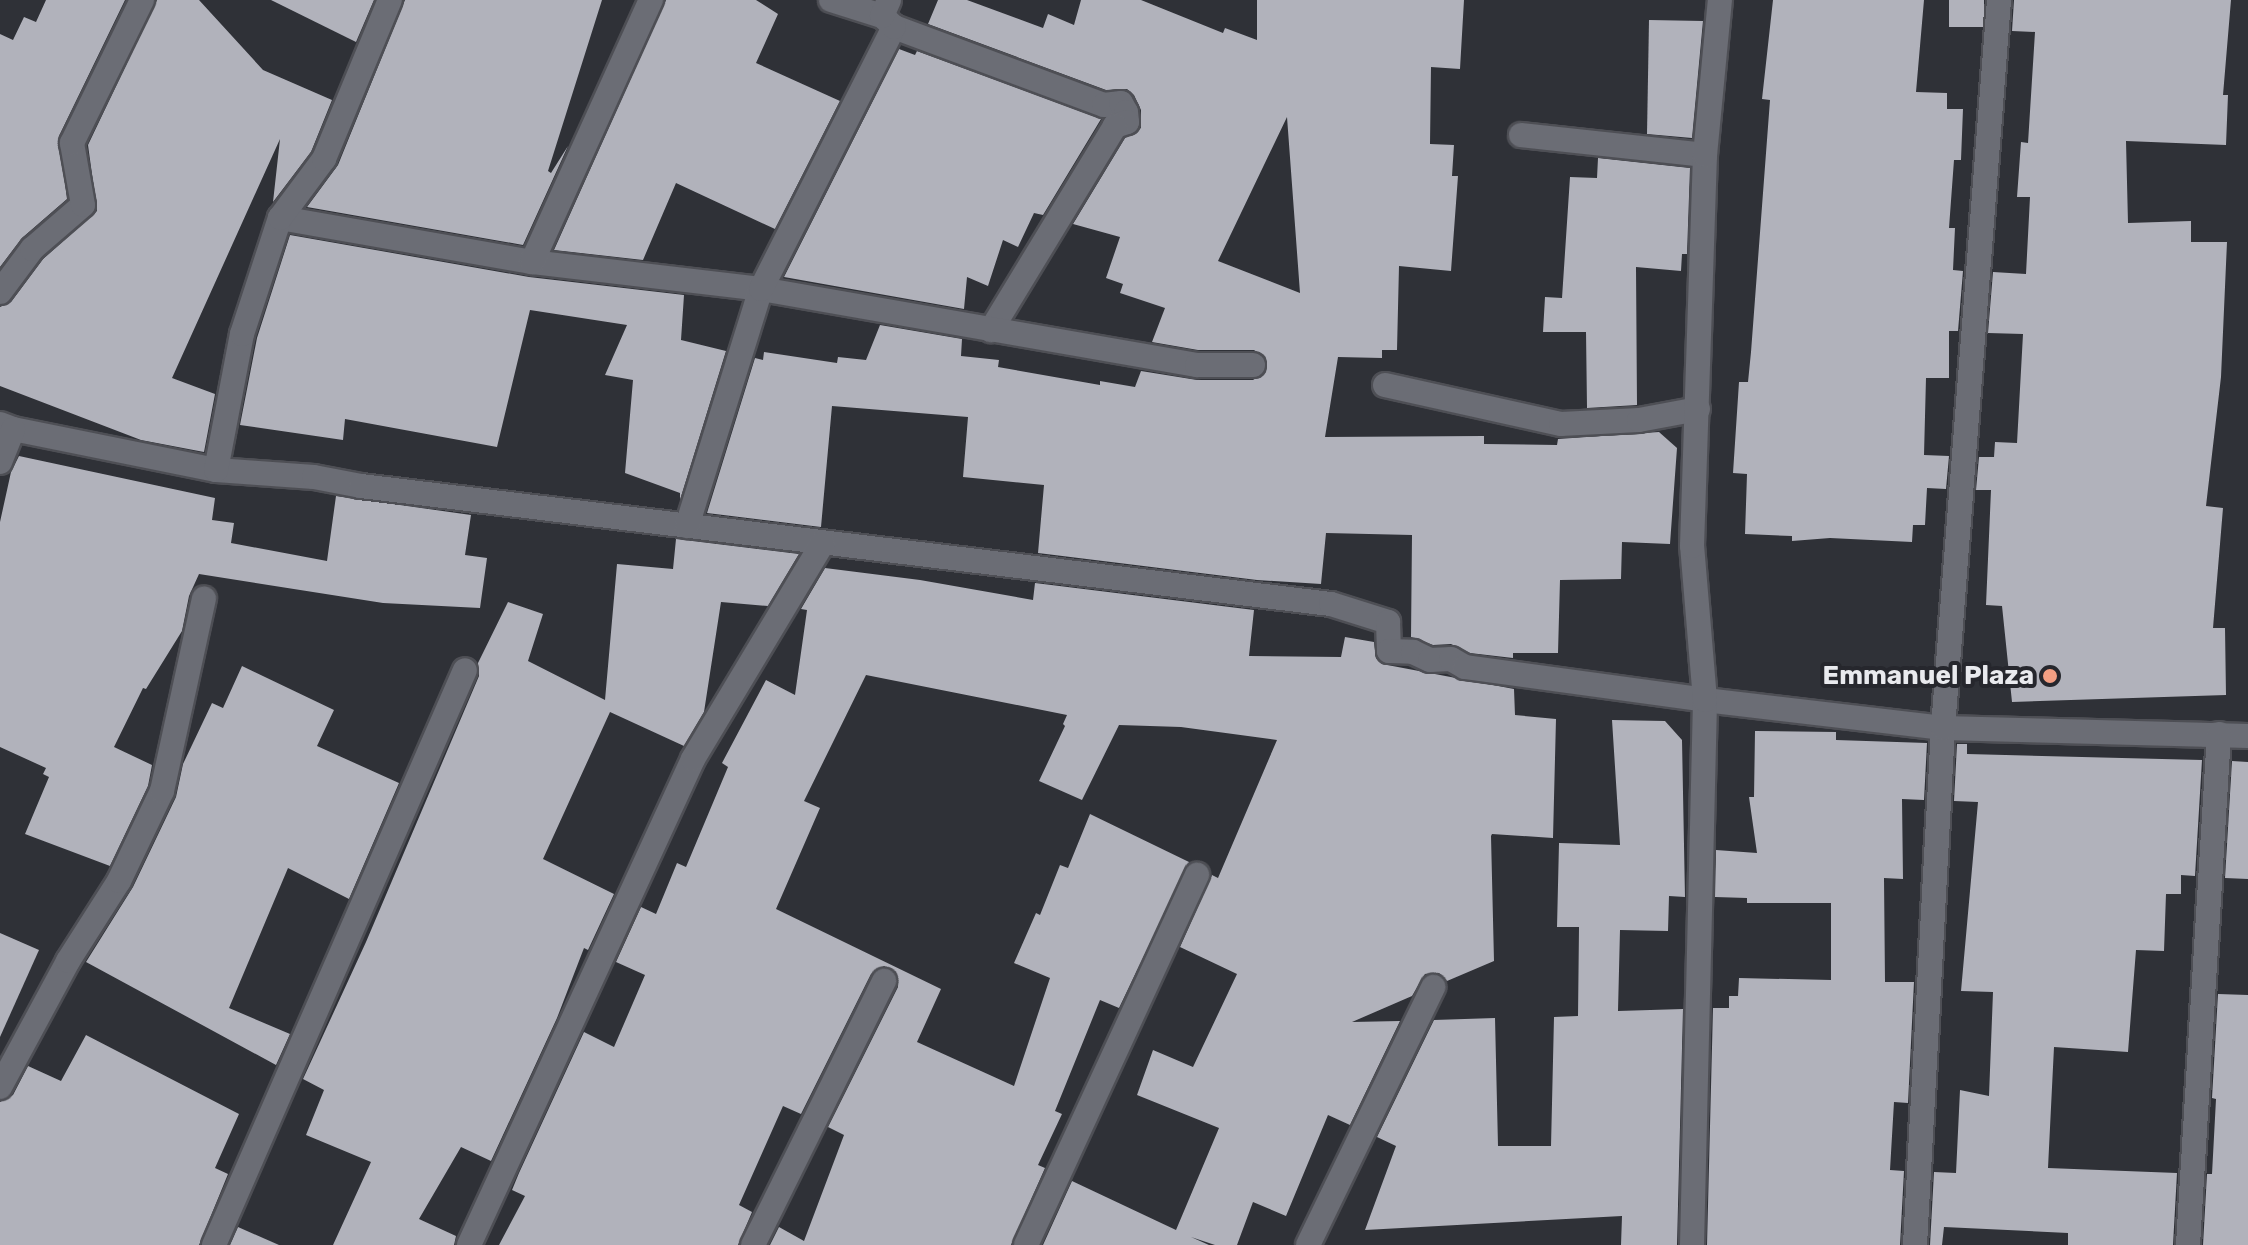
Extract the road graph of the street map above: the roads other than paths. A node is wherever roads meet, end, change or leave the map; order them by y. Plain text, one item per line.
1 (142, 0) edge
2 (390, 0) edge
3 (651, 0) edge
4 (831, 0) edge
5 (1720, 0) edge
6 (1999, 0) edge
7 (888, 15) edge
8 (1521, 135) dead end
9 (1705, 155) junction
10 (280, 218) junction
11 (532, 262) junction
12 (761, 289) junction
13 (0, 292) edge
14 (991, 330) junction
15 (1253, 365) dead end
16 (1385, 385) dead end
17 (1698, 409) junction
18 (6, 426) edge
19 (0, 462) edge
20 (216, 470) junction
21 (687, 526) junction
22 (823, 543) junction
23 (204, 599) dead end
24 (465, 670) dead end
25 (1705, 700) junction
26 (1943, 728) junction
27 (2219, 734) junction
28 (2248, 736) edge
29 (1197, 875) dead end
30 (884, 981) dead end
31 (1433, 987) dead end
32 (0, 1087) edge
33 (214, 1245) edge
34 (469, 1245) edge
35 (753, 1245) edge
36 (1026, 1245) edge
37 (1308, 1245) edge
38 (1692, 1245) edge
39 (1915, 1245) edge
40 (2188, 1245) edge

1 - 13 street
2 - 10 street
3 - 11 street
4 - 7 street
5 - 9 street
6 - 26 street
7 - 12 street
7 - 14 street
8 - 9 street
9 - 17 street
10 - 11 street
10 - 20 street
11 - 12 street
12 - 14 street
12 - 21 street
14 - 15 street
16 - 17 street
17 - 25 street
18 - 19 street
18 - 20 street
20 - 21 street
21 - 22 street
22 - 25 street
22 - 34 street
23 - 32 street
24 - 33 street
25 - 26 street
25 - 38 street
26 - 27 street
26 - 39 street
27 - 28 street
27 - 40 street
29 - 36 street
30 - 35 street
31 - 37 street

